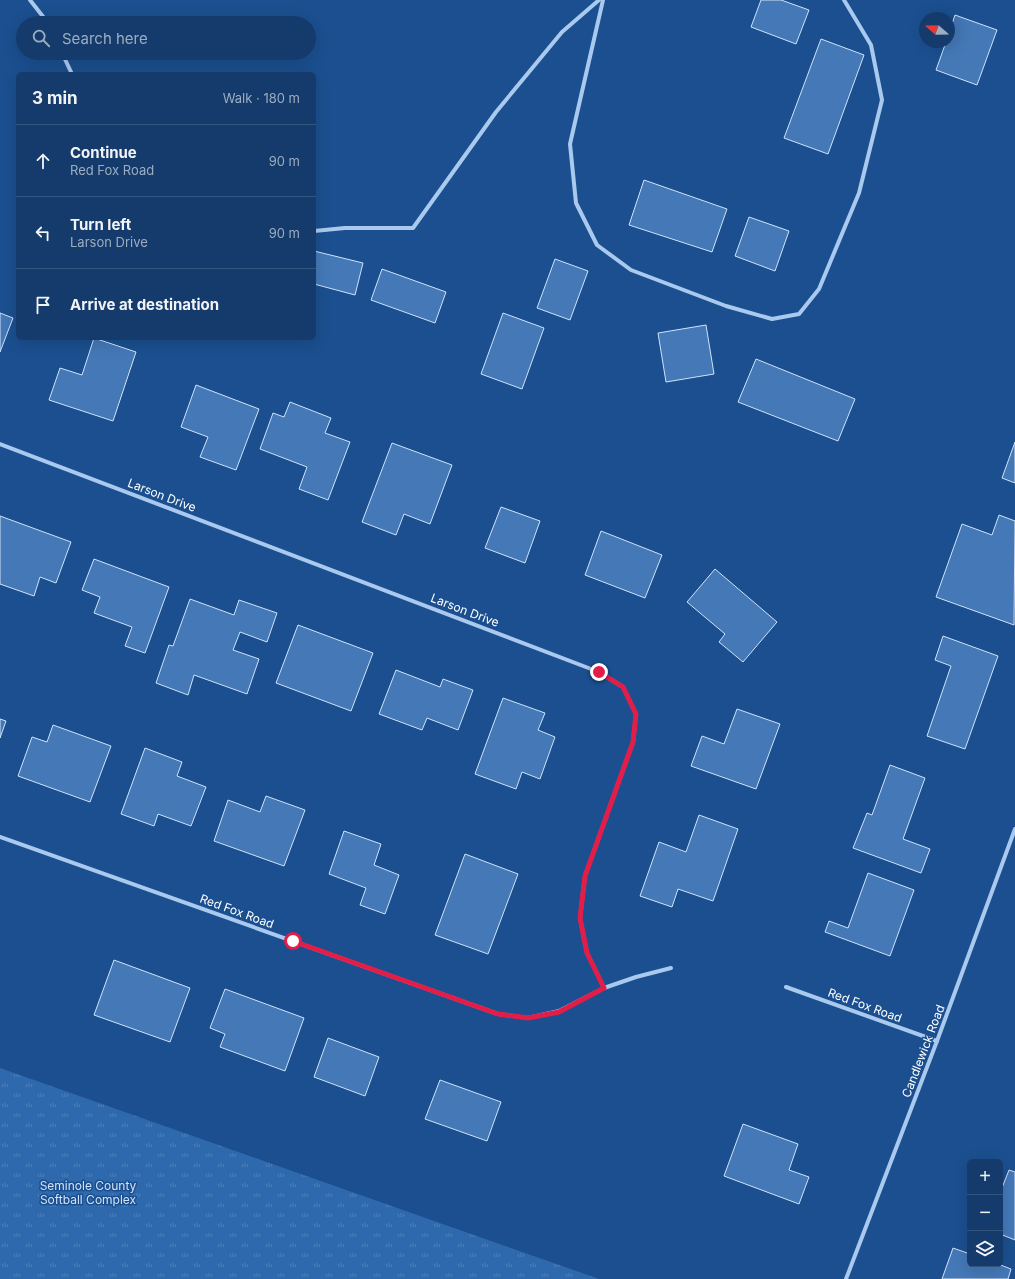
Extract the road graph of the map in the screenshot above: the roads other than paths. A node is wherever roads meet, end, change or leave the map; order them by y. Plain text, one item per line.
1 (30, 0) edge
2 (599, 0) edge
3 (603, 0) edge
4 (844, 0) edge
5 (43, 16) edge
6 (65, 60) edge
7 (71, 72) edge
8 (316, 231) edge
9 (0, 444) edge
10 (1015, 829) edge
11 (0, 837) edge
12 (671, 968) dead end
13 (786, 987) dead end
14 (604, 988) junction
15 (937, 1041) junction
16 (846, 1279) edge

1 - 5 street
2 - 8 street
3 - 4 street
6 - 7 street
9 - 14 street, Larson Drive
10 - 15 street, Candlewick Road
11 - 14 street, Red Fox Road
12 - 14 street, Red Fox Road
13 - 15 street, Red Fox Road
15 - 16 street, Candlewick Road

